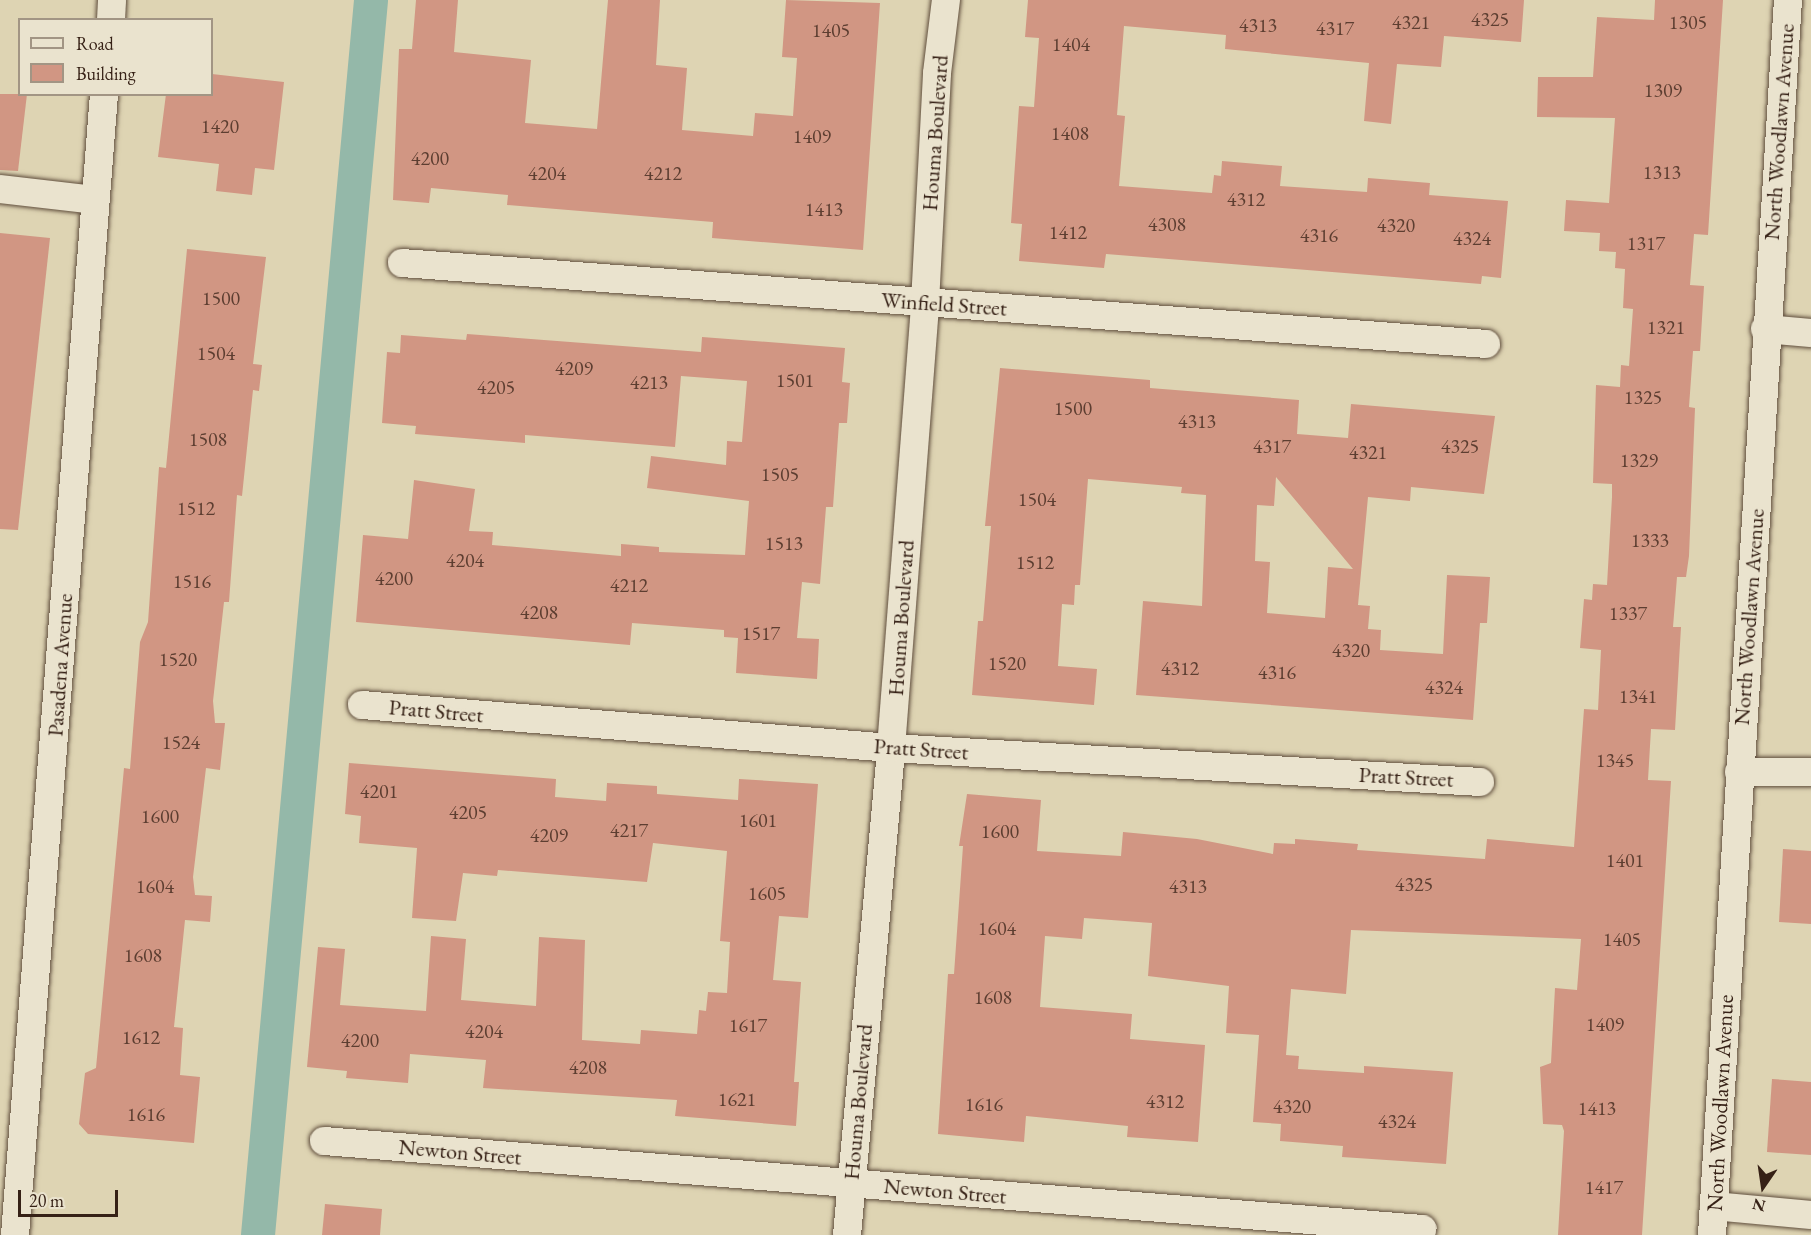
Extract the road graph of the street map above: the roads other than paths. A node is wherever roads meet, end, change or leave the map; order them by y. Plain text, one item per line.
1 (112, 0) edge
2 (946, 0) edge
3 (1788, 0) edge
4 (111, 18) edge
5 (104, 96) edge
6 (0, 189) edge
7 (95, 200) junction
8 (402, 263) dead end
9 (925, 303) junction
10 (1765, 329) junction
11 (1811, 333) edge
12 (1486, 345) dead end
13 (362, 705) dead end
14 (891, 747) junction
15 (1739, 772) junction
16 (1811, 772) edge
17 (1480, 782) dead end
18 (324, 1141) dead end
19 (11, 1168) edge
20 (851, 1183) junction
21 (1714, 1206) junction
22 (1811, 1215) edge
23 (1422, 1229) dead end
24 (15, 1235) edge
25 (847, 1235) edge
26 (1712, 1235) edge

1 - 4 street
2 - 9 street, Houma Boulevard
3 - 10 street, North Woodlawn Avenue
5 - 7 street, Pasadena Avenue
6 - 7 street
7 - 19 street, Pasadena Avenue
8 - 9 street, Winfield Street
9 - 12 street, Winfield Street
9 - 14 street, Houma Boulevard
10 - 11 street
10 - 15 street, North Woodlawn Avenue
13 - 14 street, Pratt Street
14 - 17 street, Pratt Street
14 - 20 street, Houma Boulevard
15 - 16 street
15 - 21 street, North Woodlawn Avenue
18 - 20 street, Newton Street
19 - 24 street, Pasadena Avenue
20 - 23 street, Newton Street
20 - 25 street, Houma Boulevard
21 - 22 street
21 - 26 street, North Woodlawn Avenue

